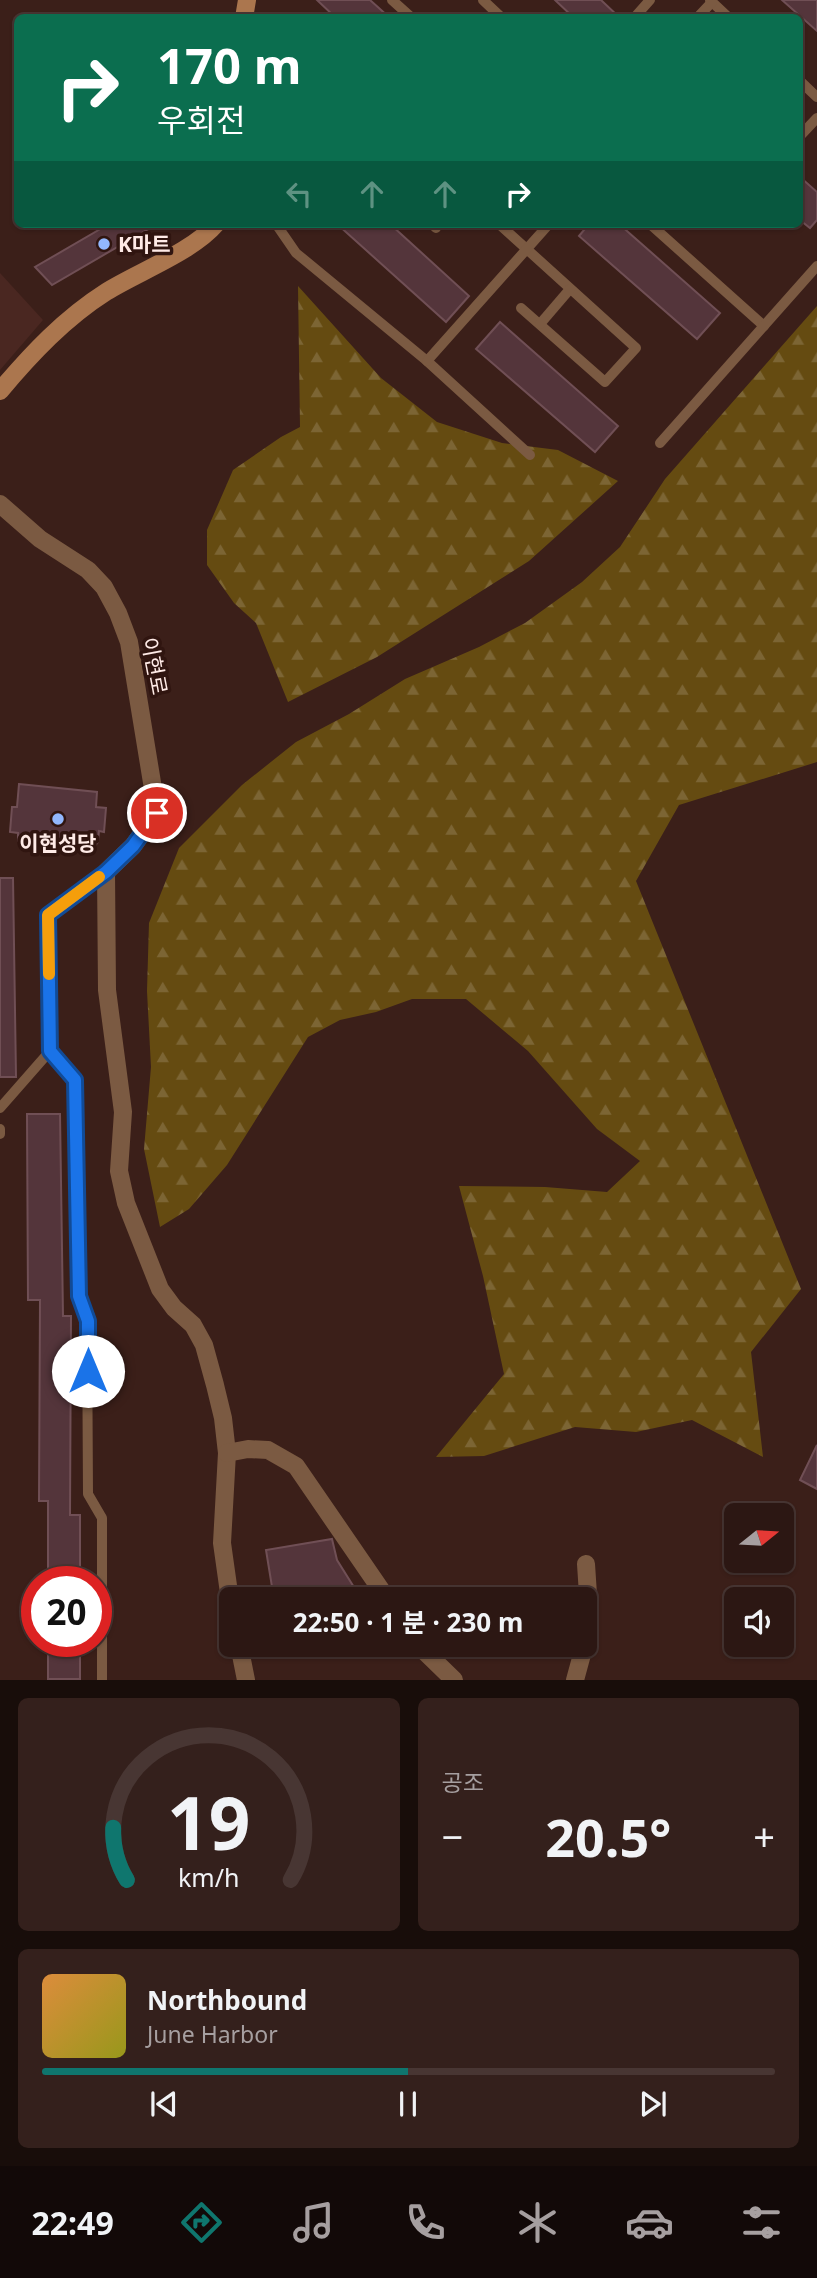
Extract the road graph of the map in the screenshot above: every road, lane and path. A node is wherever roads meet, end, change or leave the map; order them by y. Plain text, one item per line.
1 (392, 0) edge
2 (483, 0) edge
3 (650, 0) edge
4 (711, 1) edge
5 (408, 14) edge
6 (498, 14) edge
7 (638, 14) edge
8 (725, 14) edge
9 (803, 84) edge
10 (817, 97) edge
11 (817, 118) edge
12 (803, 133) edge
13 (212, 228) edge
14 (279, 228) edge
15 (503, 228) edge
16 (545, 228) edge
17 (654, 228) edge
18 (527, 249) junction
19 (817, 266) edge
20 (570, 289) junction
21 (521, 308) dead end
22 (540, 324) junction
23 (764, 326) junction
24 (427, 361) junction
25 (0, 391) edge
26 (660, 443) dead end
27 (530, 455) dead end
28 (0, 504) edge
29 (106, 872) junction
30 (50, 1051) junction
31 (0, 1108) edge
32 (227, 1453) junction
33 (586, 1563) dead end
34 (228, 1587) edge
35 (379, 1587) edge
36 (241, 1657) edge
37 (431, 1657) edge
38 (102, 1679) edge
39 (246, 1679) edge
40 (454, 1679) edge
41 (575, 1679) edge

1 - 5 lane
2 - 6 lane
3 - 7 lane
4 - 8 lane
9 - 10 lane
11 - 12 lane
13 - 25 street
14 - 24 lane
15 - 18 lane
16 - 18 lane
17 - 23 lane
18 - 20 lane
18 - 24 lane
19 - 23 lane
20 - 22 lane
20 - 22 lane
21 - 22 lane
23 - 26 lane
24 - 27 lane
28 - 29 street, 이현로
29 - 30 lane
29 - 32 street
30 - 31 lane
30 - 38 lane
32 - 34 street
32 - 35 street
33 - 41 street
36 - 39 street
37 - 40 street

